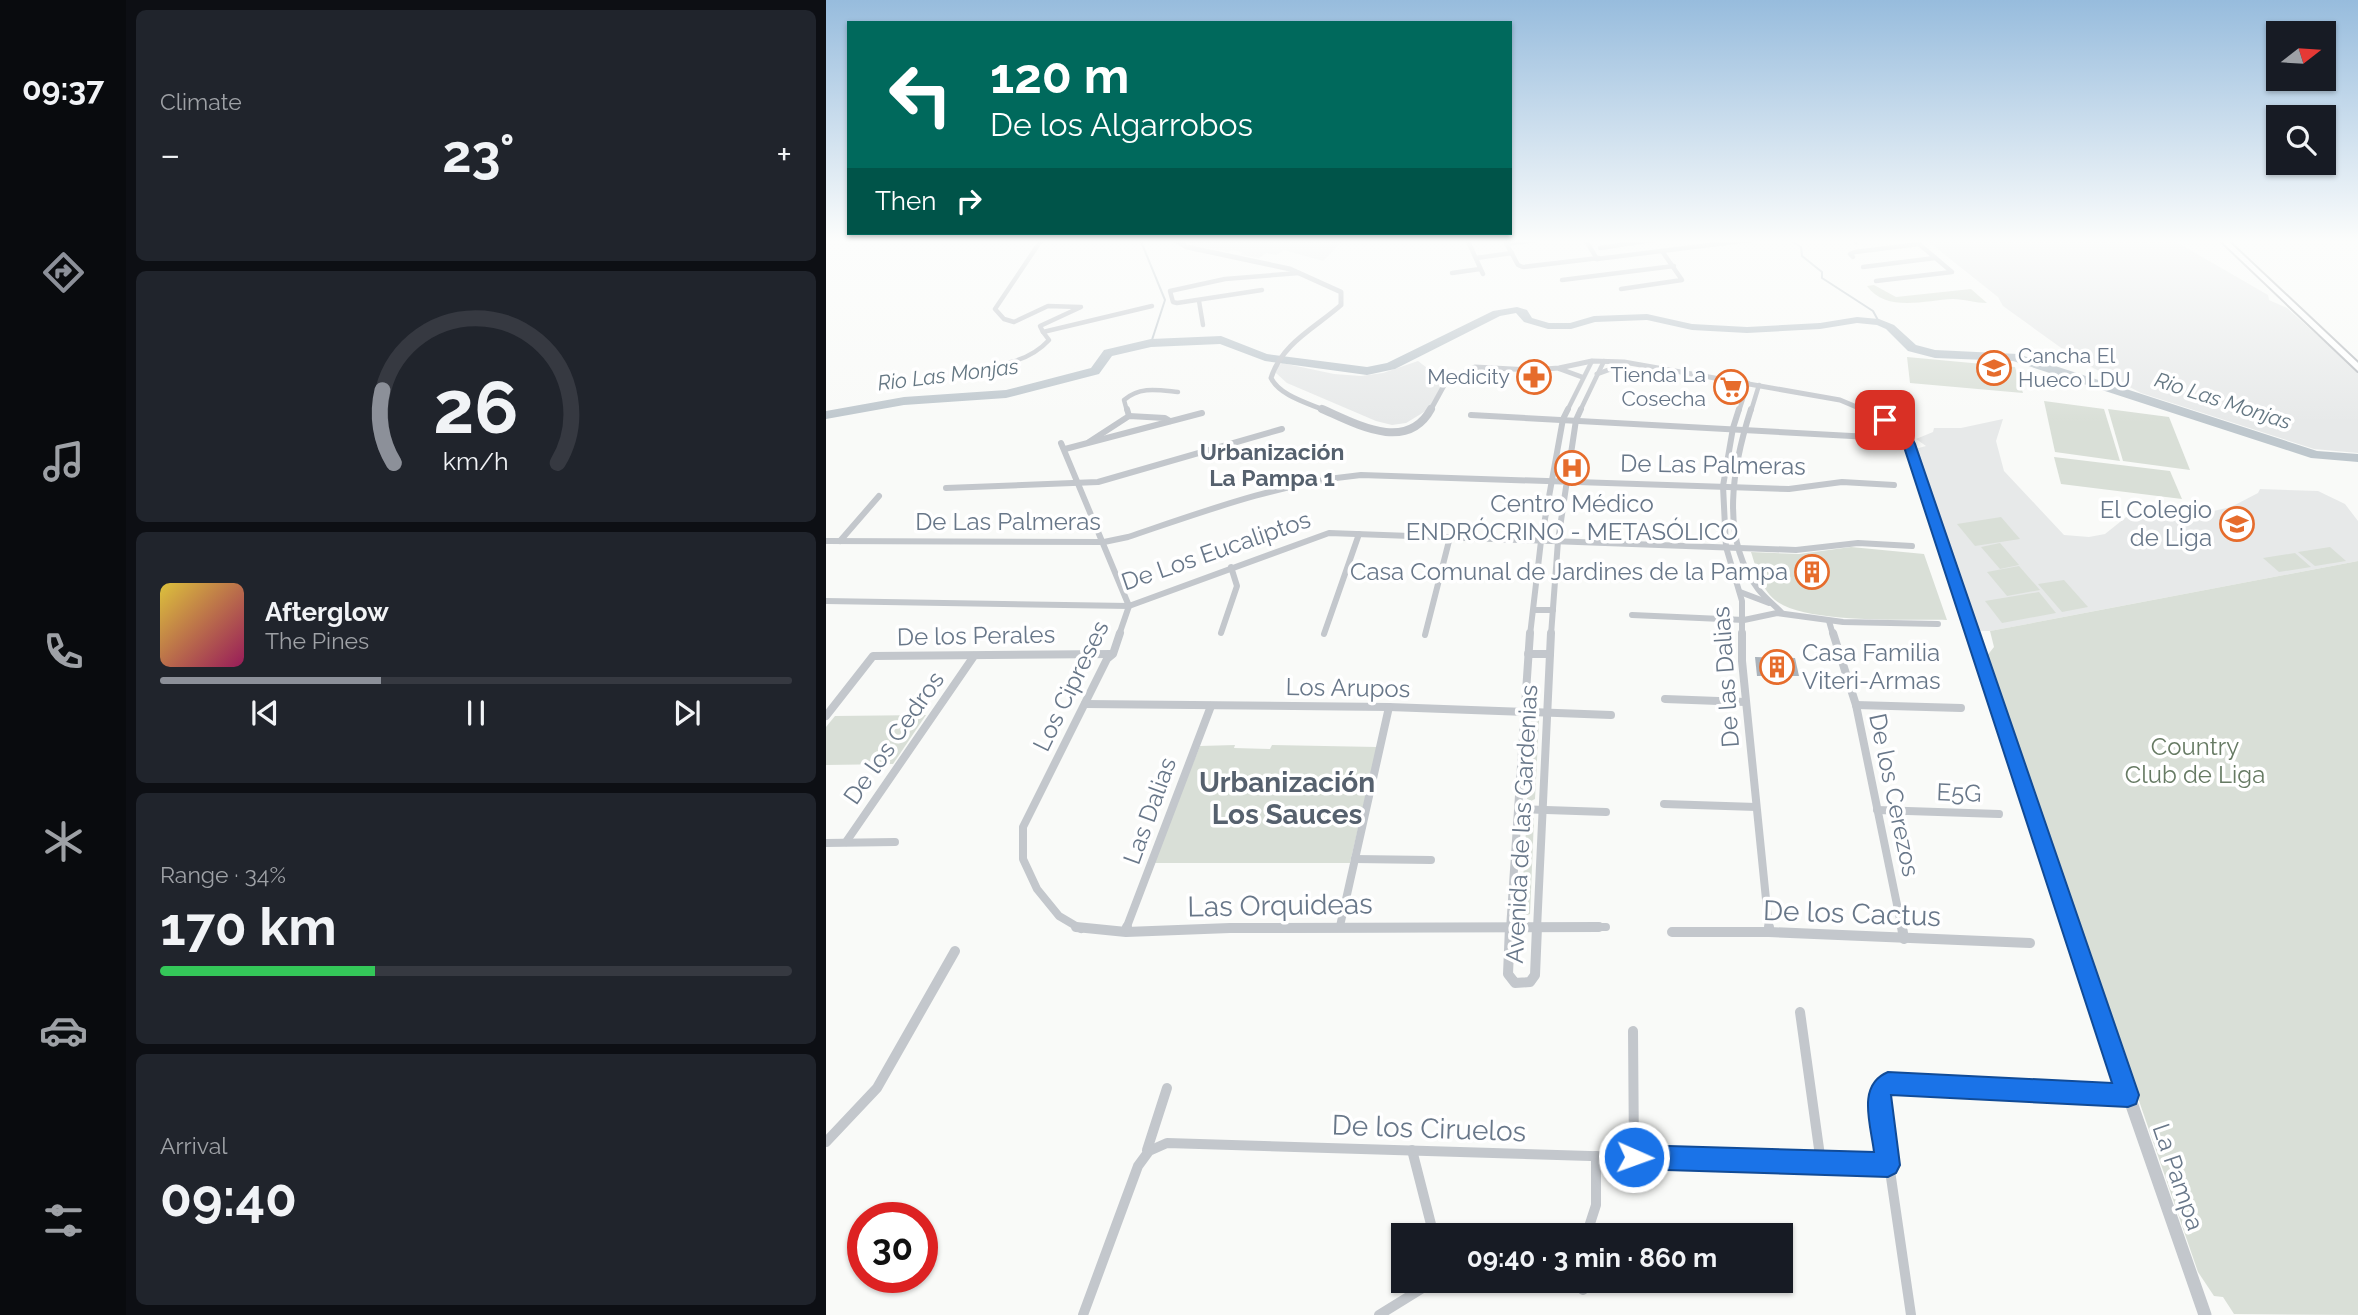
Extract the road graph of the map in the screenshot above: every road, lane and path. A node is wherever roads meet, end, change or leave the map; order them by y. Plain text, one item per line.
1 (1001, 300) edge
2 (1173, 300) edge
3 (1202, 300) edge
4 (1342, 300) edge
5 (2287, 300) edge
6 (2296, 300) edge
7 (1199, 301) junction
8 (1152, 306) dead end
9 (1203, 326) dead end
10 (1043, 332) junction
11 (2358, 358) edge
12 (1592, 361) junction
13 (1604, 361) junction
14 (1638, 365) junction
15 (972, 368) dead end
16 (1559, 368) junction
17 (2358, 368) edge
18 (1597, 374) junction
19 (1582, 377) junction
20 (1754, 384) junction
21 (1178, 392) dead end
22 (1202, 413) dead end
23 (1471, 415) dead end
24 (1129, 416) junction
25 (1563, 419) junction
26 (1576, 420) junction
27 (1170, 421) junction
28 (1733, 428) junction
29 (1282, 429) dead end
30 (1743, 429) junction
31 (1870, 437) dead end
32 (1089, 442) junction
33 (1551, 481) junction
34 (1566, 482) junction
35 (1080, 484) junction
36 (1894, 485) dead end
37 (1723, 486) junction
38 (1732, 487) junction
39 (946, 488) dead end
40 (878, 496) dead end
41 (1359, 534) junction
42 (1450, 537) junction
43 (826, 541) edge
44 (840, 541) junction
45 (1541, 541) junction
46 (1558, 541) junction
47 (1104, 542) junction
48 (1912, 546) dead end
49 (1726, 547) junction
50 (1737, 547) junction
51 (1231, 567) junction
52 (1740, 592) junction
53 (826, 601) edge
54 (1770, 603) junction
55 (1129, 606) junction
56 (1534, 610) junction
57 (1553, 610) junction
58 (1782, 612) junction
59 (1632, 615) dead end
60 (1744, 620) junction
61 (1829, 621) junction
62 (1938, 624) dead end
63 (1221, 633) dead end
64 (1324, 634) dead end
65 (1425, 635) dead end
66 (1113, 654) junction
67 (1528, 654) junction
68 (1550, 654) junction
69 (974, 656) junction
70 (1665, 699) dead end
71 (1745, 702) junction
72 (1085, 704) junction
73 (1856, 705) junction
74 (1211, 706) junction
75 (1389, 707) junction
76 (1961, 708) dead end
77 (1526, 711) junction
78 (1547, 712) junction
79 (1611, 715) dead end
80 (826, 716) edge
81 (1664, 804) dead end
82 (1756, 807) junction
83 (1544, 808) junction
84 (1519, 809) junction
85 (1877, 810) junction
86 (1606, 812) dead end
87 (1999, 814) dead end
88 (1023, 827) joint
89 (846, 842) junction
90 (895, 842) dead end
91 (826, 843) edge
92 (1355, 859) junction
93 (1431, 860) dead end
94 (1340, 926) junction
95 (1606, 927) dead end
96 (1510, 929) junction
97 (1538, 929) junction
98 (1126, 930) junction
99 (1672, 932) dead end
100 (1769, 932) junction
101 (1904, 939) junction
102 (2030, 943) dead end
103 (955, 951) dead end
104 (1800, 1012) dead end
105 (1633, 1031) dead end
106 (1167, 1088) dead end
107 (2128, 1095) junction
108 (826, 1142) edge
109 (1147, 1150) junction
110 (1412, 1150) junction
111 (1596, 1156) junction
112 (1634, 1157) junction
113 (1821, 1163) junction
114 (1888, 1165) junction
115 (1431, 1223) edge
116 (1590, 1223) edge
117 (1415, 1293) edge
118 (1083, 1315) edge
119 (1379, 1315) edge
120 (1911, 1315) edge
121 (2206, 1315) edge

1 - 10 street
2 - 7 street
3 - 7 street
4 - 16 street, La Pampa
5 - 17 highway
6 - 11 highway
7 - 9 street
8 - 10 street
10 - 15 street
12 - 13 street, La Pampa
12 - 16 street, La Pampa
12 - 19 street, Avenida de las Gardenias
13 - 14 street, La Pampa
13 - 18 street, Avenida de las Gardenias
14 - 18 street
14 - 20 street, La Pampa
16 - 19 street
18 - 26 street, Avenida de las Gardenias
19 - 25 street, Avenida de las Gardenias
20 - 28 street, De las Dalias
20 - 30 street, De las Dalias
20 - 107 street, La Pampa
21 - 24 street
22 - 27 street
23 - 25 street
24 - 27 street
24 - 32 street
25 - 26 street
25 - 33 street, Avenida de las Gardenias
26 - 28 street
26 - 34 street, Avenida de las Gardenias
27 - 32 street
28 - 30 street
28 - 37 street, De las Dalias
29 - 35 street
30 - 31 street
30 - 38 street, De las Dalias
32 - 35 street, Los Cipreses
33 - 34 street, De Las Palmeras
33 - 45 street, Avenida de las Gardenias
33 - 47 street, De Las Palmeras
34 - 37 street, De Las Palmeras
34 - 46 street, Avenida de las Gardenias
35 - 39 street
35 - 47 street, Los Cipreses
36 - 38 street, De Las Palmeras
37 - 38 street, De Las Palmeras
37 - 49 street, De las Dalias
38 - 50 street, De las Dalias
40 - 44 street
41 - 42 street, De Los Eucaliptos
41 - 51 street, De Los Eucaliptos
41 - 64 street
42 - 45 street, De Los Eucaliptos
42 - 65 street
43 - 44 street, De Las Palmeras
44 - 47 street, De Las Palmeras
45 - 46 street, De Los Eucaliptos
45 - 56 street, Avenida de las Gardenias
46 - 49 street, De Los Eucaliptos
46 - 57 street, Avenida de las Gardenias
47 - 55 street, Los Cipreses
48 - 50 street, De Los Eucaliptos
49 - 50 street, De Los Eucaliptos
49 - 52 street, De las Dalias
50 - 54 street, De las Dalias
51 - 55 street, De Los Eucaliptos
51 - 63 street
52 - 54 street
52 - 60 street, De las Dalias
53 - 55 street, De Los Eucaliptos
54 - 58 street, De las Dalias
55 - 66 street, Los Cipreses
56 - 57 street
56 - 67 street, Avenida de las Gardenias
57 - 68 street, Avenida de las Gardenias
58 - 60 street
58 - 61 street
59 - 60 street
60 - 71 street, De las Dalias
61 - 62 street
61 - 73 street, De los Cerezos
66 - 69 street, De los Perales
66 - 72 street, Los Cipreses
67 - 68 street
67 - 77 street, Avenida de las Gardenias
68 - 78 street, Avenida de las Gardenias
69 - 80 street, De los Perales
69 - 89 street, De los Cedros
70 - 71 street
71 - 82 street, De las Dalias
72 - 74 street, Los Arupos
72 - 88 street, Los Cipreses
73 - 76 street
73 - 85 street, De los Cerezos
74 - 75 street, Los Arupos
74 - 98 street, Las Dalias
75 - 77 street, Los Arupos
75 - 92 street
77 - 78 street, Los Arupos
77 - 84 street, Avenida de las Gardenias
78 - 79 street, Los Arupos
78 - 83 street, Avenida de las Gardenias
81 - 82 street
82 - 100 street, De las Dalias
83 - 84 street
83 - 86 street
83 - 97 street, Avenida de las Gardenias
84 - 96 street, Avenida de las Gardenias
85 - 87 street, E5G
85 - 101 street, De los Cerezos
88 - 98 street, Las Orquideas
89 - 90 street
89 - 91 street
92 - 93 street
92 - 94 street
94 - 96 street, Las Orquideas
94 - 98 street, Las Orquideas
95 - 97 street, Las Orquideas
96 - 97 street, Las Orquideas
96 - 97 street, Avenida de las Gardenias
99 - 100 street, De los Cactus
100 - 101 street, De los Cactus
101 - 102 street, De los Cactus
103 - 108 street
104 - 113 street
105 - 112 street
106 - 109 street
107 - 114 street
107 - 121 street, La Pampa
109 - 110 street, De los Ciruelos
109 - 118 street
110 - 111 street, De los Ciruelos
110 - 115 street
111 - 112 street, De los Ciruelos
111 - 116 street
112 - 113 street, De los Ciruelos
113 - 114 street, De los Ciruelos
114 - 120 street
117 - 119 street

